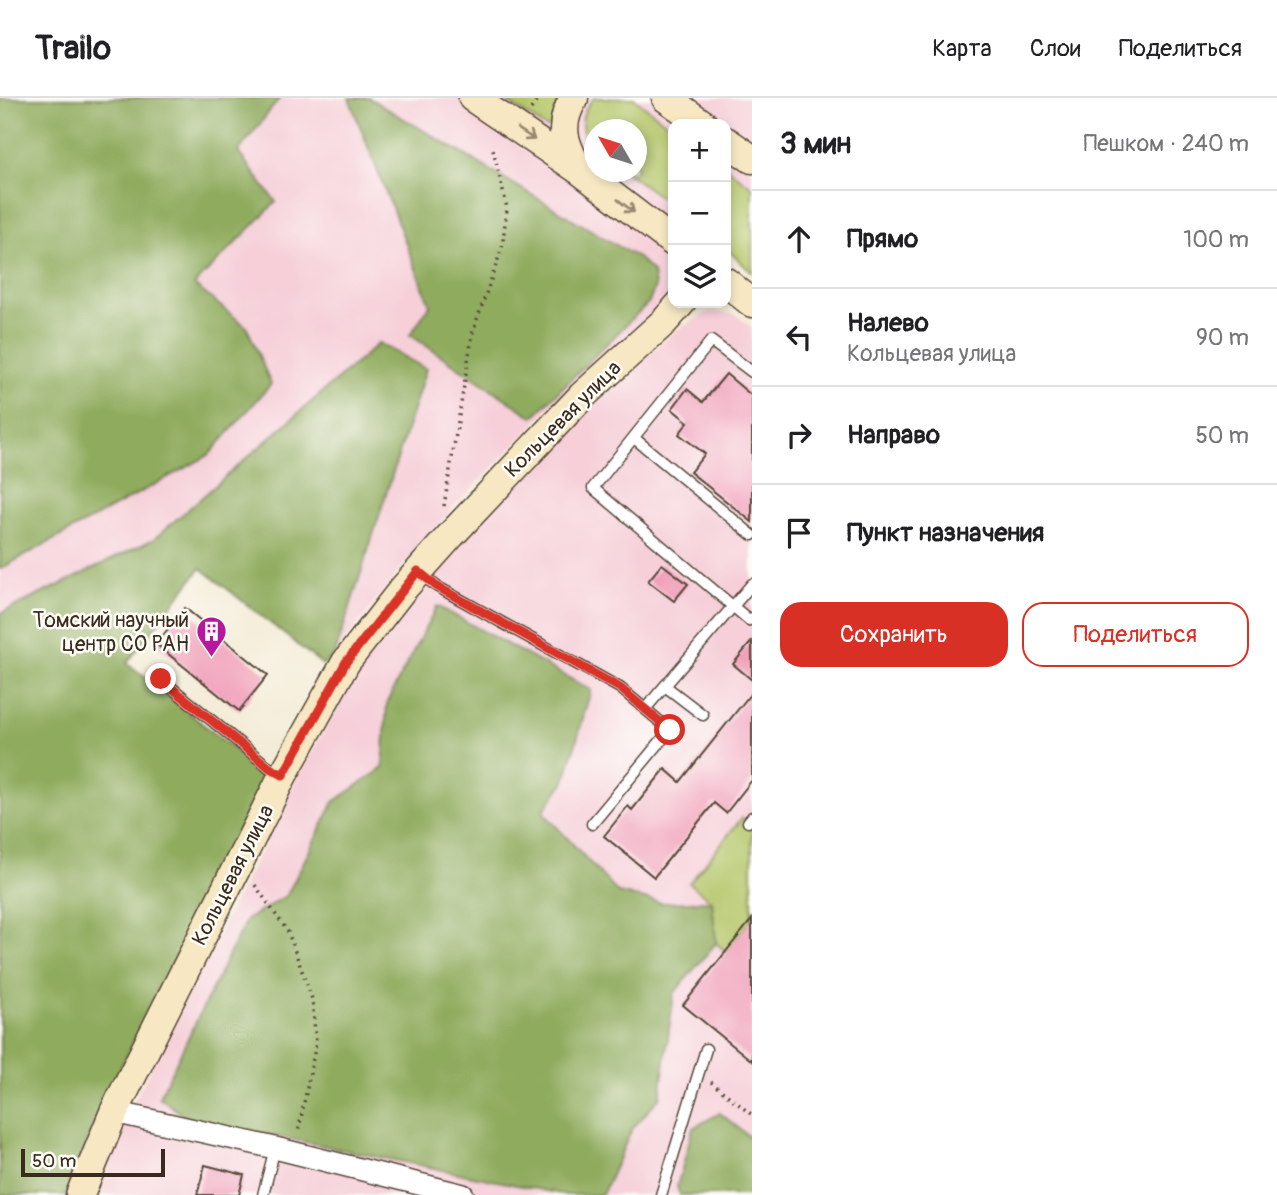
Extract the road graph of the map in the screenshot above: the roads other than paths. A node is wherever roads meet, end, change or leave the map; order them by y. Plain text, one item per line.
1 (473, 98) edge
2 (574, 98) edge
3 (666, 98) edge
4 (696, 119) edge
5 (731, 144) edge
6 (752, 159) edge
7 (579, 170) junction
8 (668, 238) edge
9 (731, 286) edge
10 (752, 303) edge
11 (677, 308) edge
12 (752, 372) edge
13 (634, 438) junction
14 (752, 534) edge
15 (418, 571) junction
16 (752, 584) edge
17 (733, 606) junction
18 (752, 618) edge
19 (161, 679) dead end
20 (665, 686) junction
21 (646, 708) junction
22 (703, 715) dead end
23 (283, 775) junction
24 (592, 824) dead end
25 (706, 1049) dead end
26 (114, 1112) junction
27 (284, 1150) junction
28 (80, 1195) edge
29 (263, 1195) edge
30 (463, 1195) edge
31 (661, 1195) edge

1 -> 7 street
2 - 7 street
3 - 4 street
5 - 6 street
7 -> 8 street
9 - 10 street
11 - 15 street, Кольцевая улица
12 - 13 lane
13 - 14 lane
13 - 17 lane
15 - 21 lane
15 - 23 street, Кольцевая улица
16 - 17 lane
17 - 18 lane
17 - 20 lane
19 - 23 lane
20 - 21 lane
20 - 22 lane
21 - 24 lane
23 - 26 street, Кольцевая улица
25 - 31 lane
26 - 27 street
26 - 28 street, Кольцевая улица
27 - 29 lane
27 - 30 street

